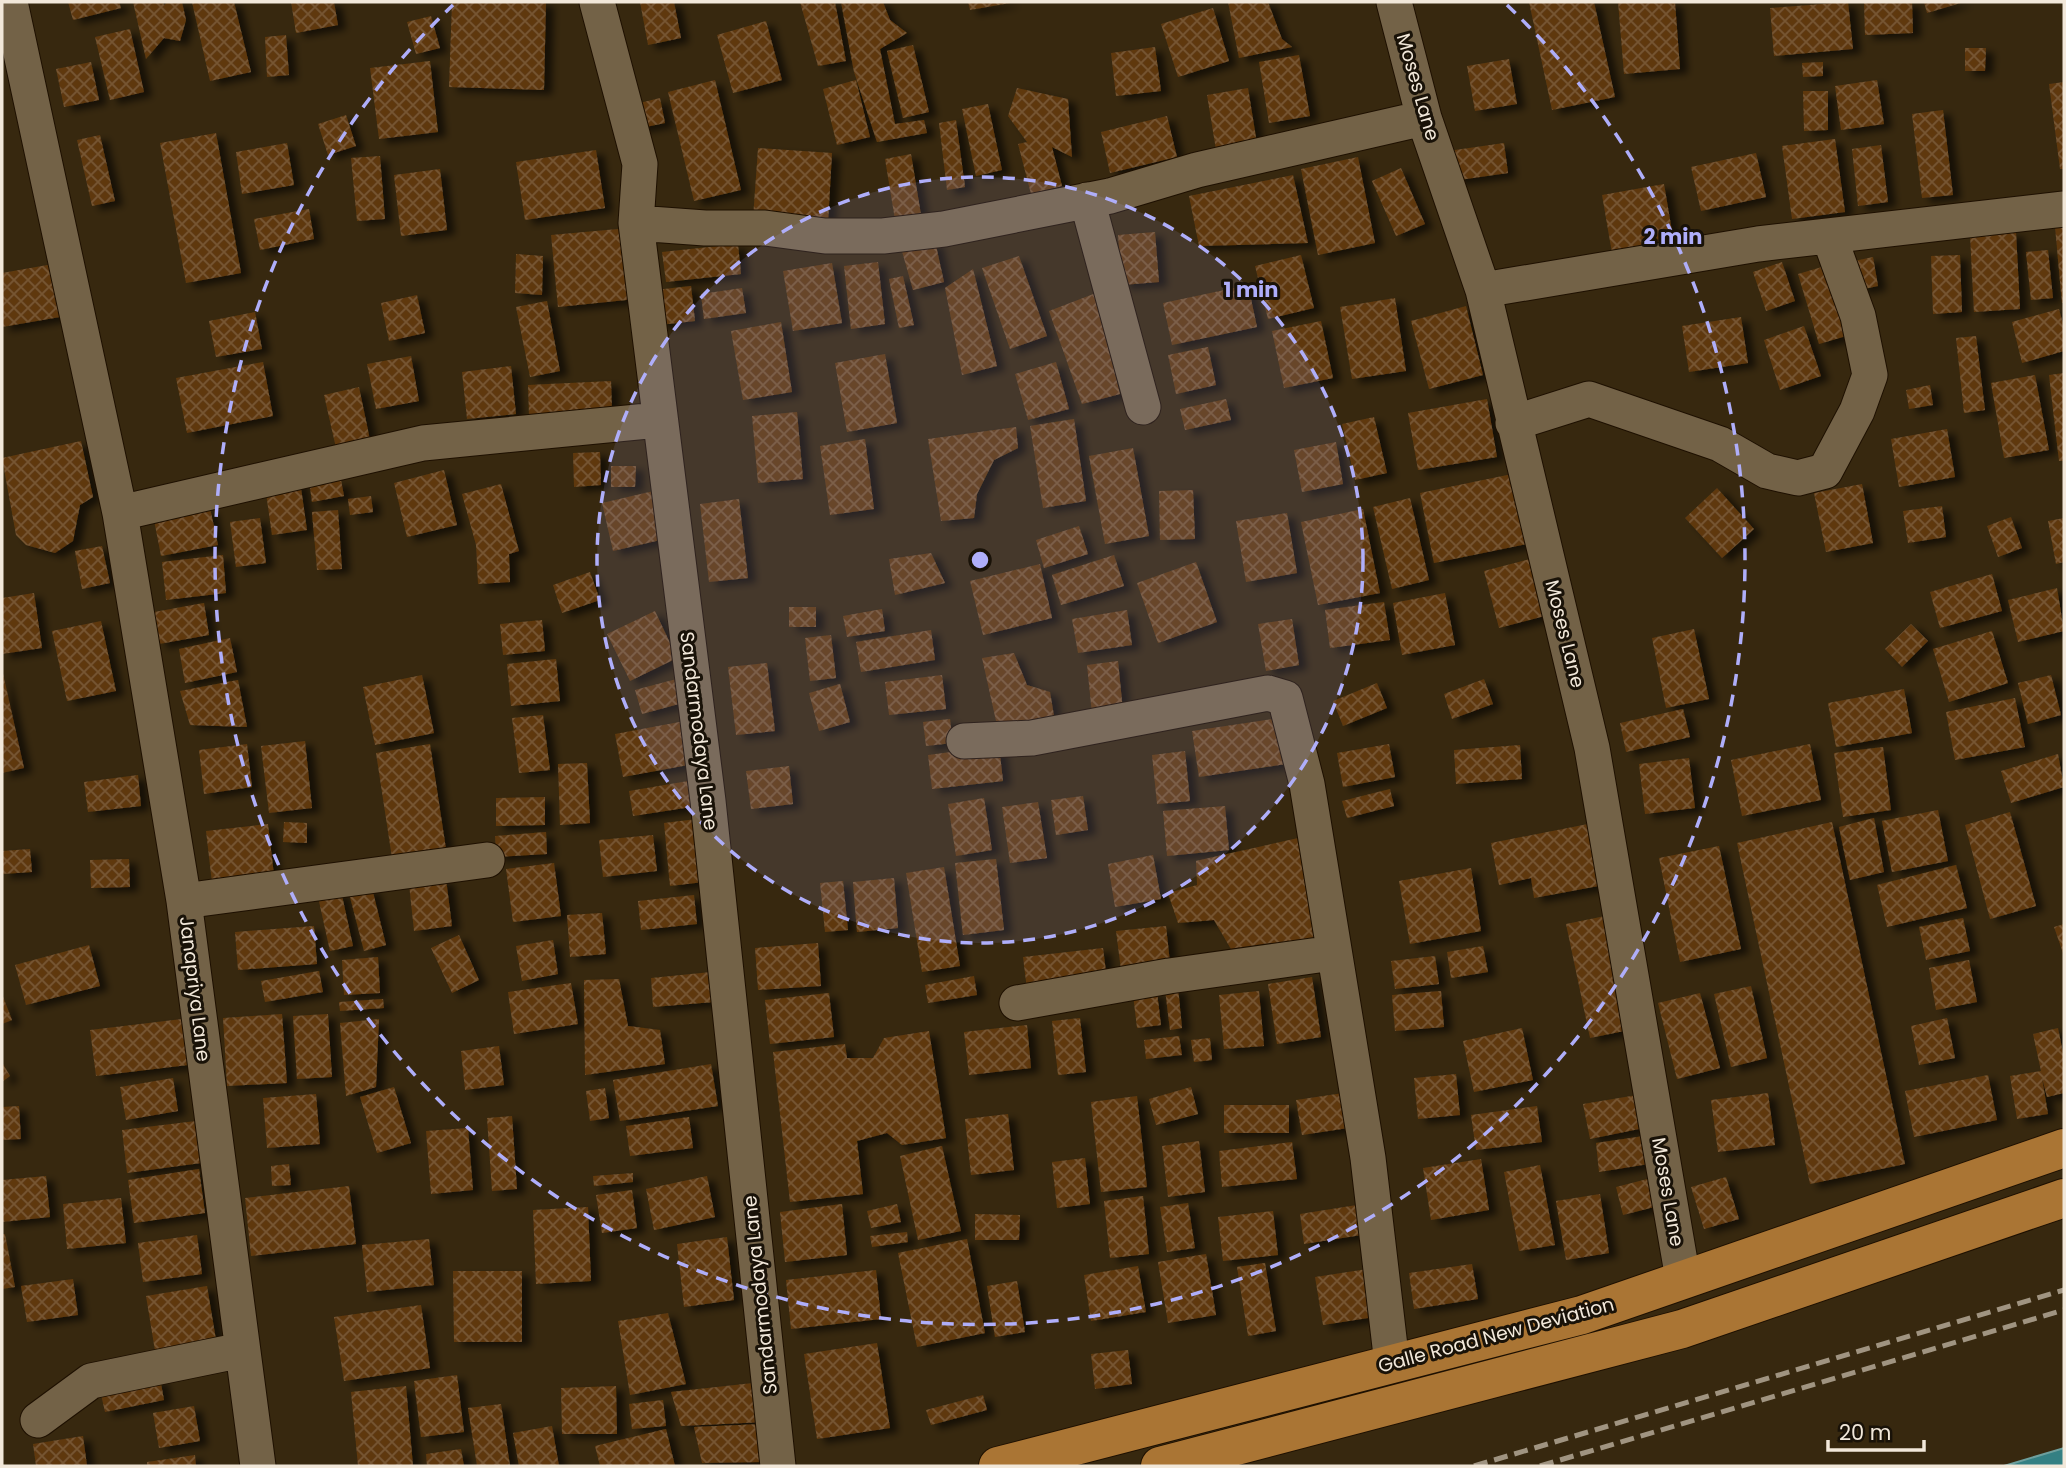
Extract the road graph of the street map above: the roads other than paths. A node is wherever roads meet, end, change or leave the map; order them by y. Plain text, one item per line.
1 (10, 2) edge
2 (597, 2) edge
3 (1394, 2) edge
4 (1424, 118) junction
5 (1087, 200) junction
6 (2064, 209) edge
7 (636, 223) junction
8 (1829, 236) junction
9 (1483, 290) junction
10 (1143, 407) dead end
11 (659, 420) junction
12 (1513, 423) junction
13 (120, 513) junction
14 (964, 741) dead end
15 (487, 860) dead end
16 (184, 901) junction
17 (1333, 953) junction
18 (1017, 1003) dead end
19 (2064, 1148) edge
20 (2064, 1198) edge
21 (1683, 1279) junction
22 (242, 1350) junction
23 (1392, 1364) junction
24 (38, 1420) dead end
25 (258, 1466) edge
26 (778, 1466) edge
27 (999, 1466) edge
28 (1160, 1466) edge

1 - 13 street, Janapriya Lane
2 - 7 street, Sandarmodaya Lane
3 - 4 street, Moses Lane
4 - 5 street
4 - 9 street, Moses Lane
5 - 7 street
5 - 10 street
6 - 8 street
7 - 11 street, Sandarmodaya Lane
8 - 9 street
8 - 12 street
9 - 12 street, Moses Lane
11 - 13 street
11 - 26 street, Sandarmodaya Lane
12 - 21 street, Moses Lane
13 - 16 street, Janapriya Lane
14 - 17 street
15 - 16 street
16 - 22 street, Janapriya Lane
17 - 18 street
17 - 23 street
19 - 21 main road, Galle Road New Deviation
20 - 28 main road
21 - 23 main road, Galle Road New Deviation
22 - 24 street
22 - 25 street, Janapriya Lane
23 - 27 main road, Galle Road New Deviation

